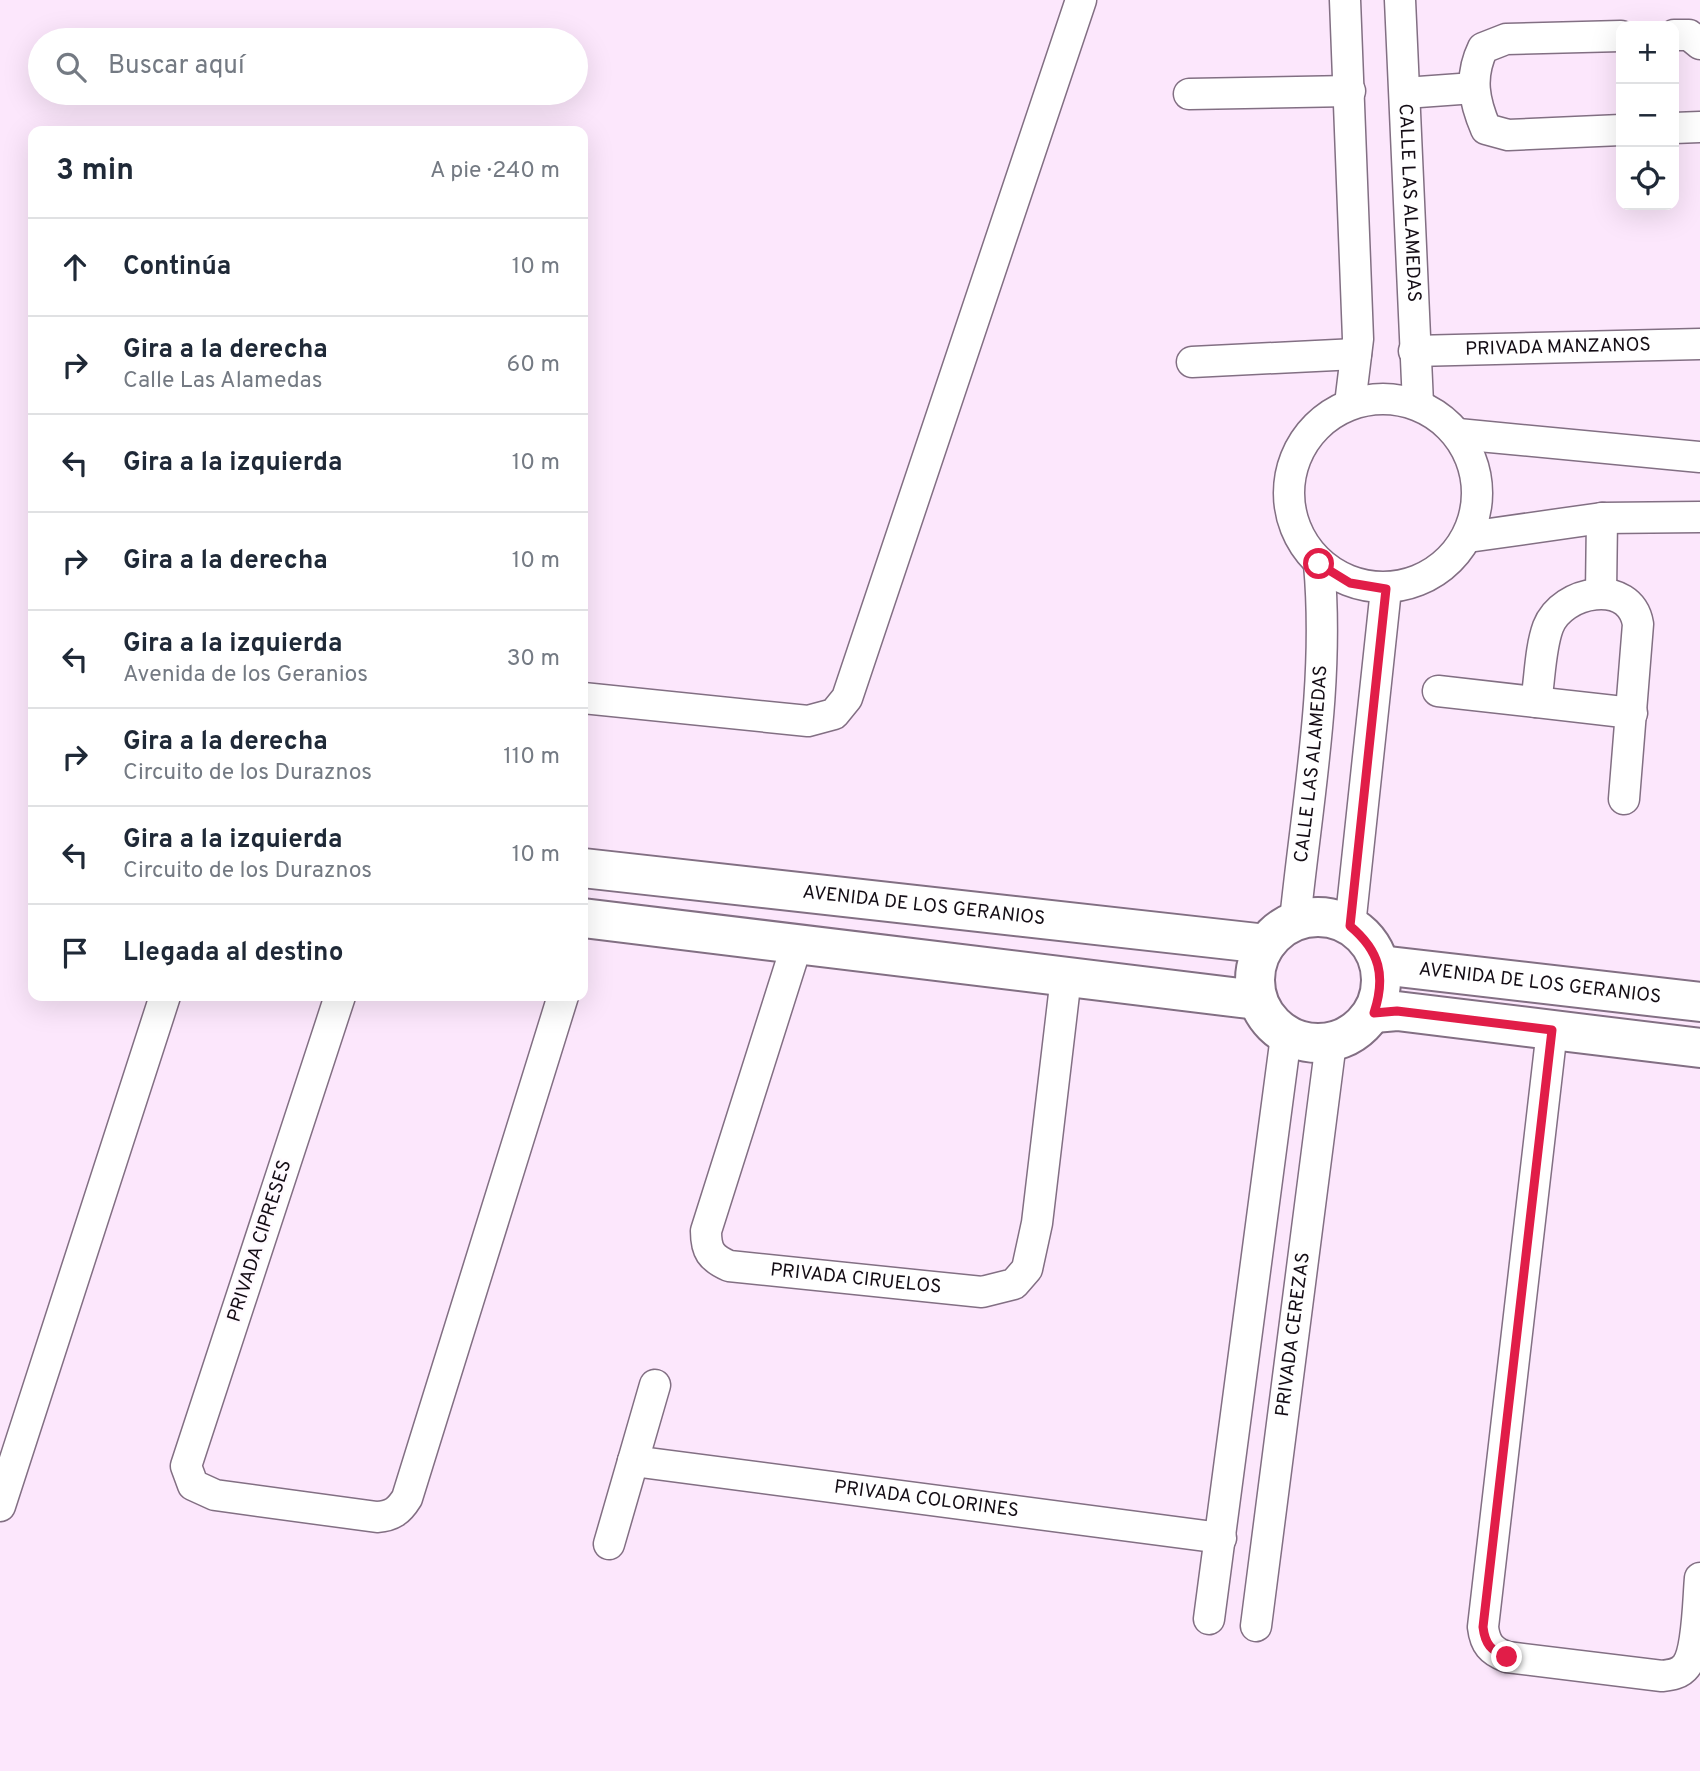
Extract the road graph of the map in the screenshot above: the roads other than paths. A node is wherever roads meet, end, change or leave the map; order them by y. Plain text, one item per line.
1 (1081, 0) edge
2 (1345, 0) edge
3 (1400, 0) edge
4 (1679, 35) edge
5 (1616, 36) edge
6 (1700, 44) edge
7 (1474, 88) junction
8 (1350, 91) junction
9 (1405, 93) junction
10 (1189, 94) dead end
11 (1700, 127) edge
12 (1679, 128) edge
13 (1616, 130) edge
14 (1700, 344) edge
15 (1414, 351) junction
16 (1356, 354) junction
17 (1192, 362) dead end
18 (1350, 404) junction
19 (1418, 404) junction
20 (1458, 434) junction
21 (1700, 457) edge
22 (1700, 517) edge
23 (1602, 519) junction
24 (1468, 537) junction
25 (1319, 564) junction
26 (1386, 589) junction
27 (1601, 593) junction
28 (1438, 691) dead end
29 (588, 699) edge
30 (1536, 702) junction
31 (1632, 713) junction
32 (1625, 799) dead end
33 (588, 868) edge
34 (588, 922) edge
35 (1350, 926) junction
36 (1280, 932) junction
37 (797, 944) junction
38 (1380, 965) junction
39 (1066, 977) junction
40 (1257, 1000) junction
41 (163, 1001) edge
42 (338, 1001) edge
43 (561, 1001) edge
44 (1700, 1002) edge
45 (1374, 1013) junction
46 (1552, 1030) junction
47 (1286, 1036) junction
48 (1331, 1042) junction
49 (1700, 1048) edge
50 (656, 1385) dead end
51 (633, 1461) junction
52 (0, 1506) edge
53 (1221, 1538) junction
54 (609, 1544) dead end
55 (1700, 1578) edge
56 (1209, 1619) dead end
57 (1256, 1626) dead end

1 - 29 street
2 - 8 street
3 - 9 street, CALLE LAS ALAMEDAS
4 - 6 street
5 - 7 street
7 - 9 street
7 - 13 street
8 - 10 street
8 - 16 street
9 - 15 street, CALLE LAS ALAMEDAS
11 - 12 street
14 - 15 street, PRIVADA MANZANOS
15 - 19 street, CALLE LAS ALAMEDAS
16 - 17 street
16 - 18 street
18 - 19 street
18 - 25 street
19 - 20 street
20 - 21 street
20 - 24 street
22 - 23 street
23 - 24 street
23 - 27 street
24 - 26 street
25 - 26 street
25 - 36 street, CALLE LAS ALAMEDAS
26 - 35 street
27 - 30 street
27 - 31 street
28 - 30 street
30 - 31 street
31 - 32 street
33 - 36 street, AVENIDA DE LOS GERANIOS
34 - 37 street
35 - 36 street
35 - 38 street
36 - 40 street
37 - 39 street
37 - 39 street, PRIVADA CIRUELOS
38 - 44 street, AVENIDA DE LOS GERANIOS
38 - 45 street
39 - 40 street
40 - 47 street
41 - 52 street
42 - 43 street, PRIVADA CIPRESES
45 - 46 street
45 - 48 street
46 - 49 street
46 - 55 street
47 - 48 street
47 - 53 street
48 - 57 street, PRIVADA CEREZAS
50 - 51 street
51 - 53 street, PRIVADA COLORINES
51 - 54 street
53 - 56 street

